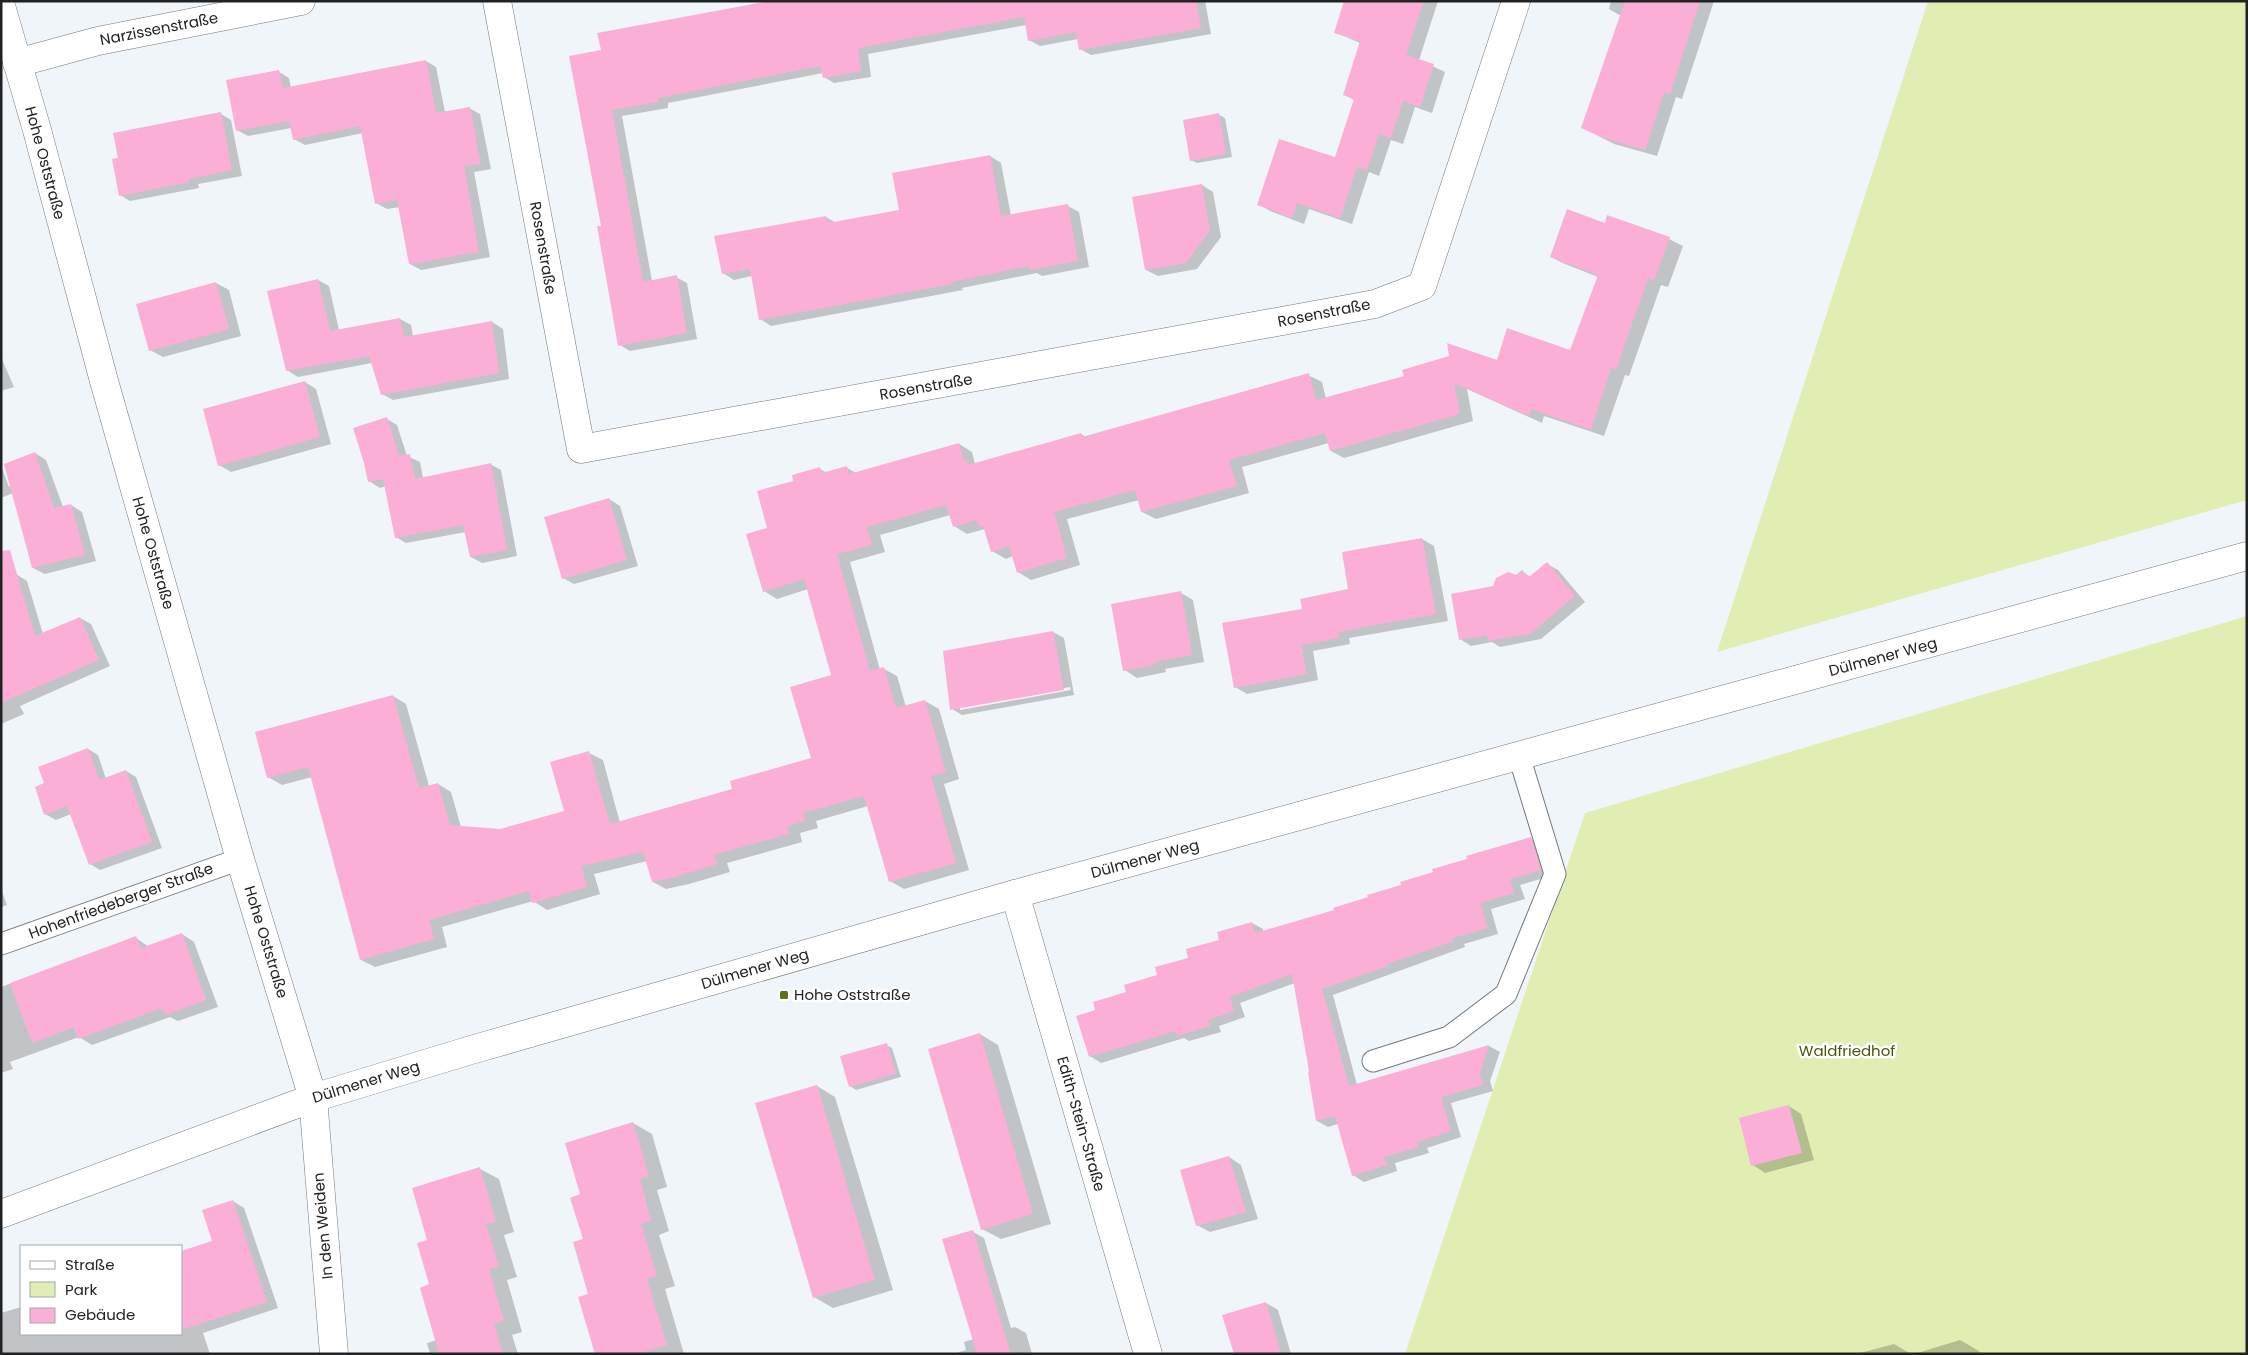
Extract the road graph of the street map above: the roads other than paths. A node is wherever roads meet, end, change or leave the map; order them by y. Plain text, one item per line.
1 (301, 1) edge
2 (497, 1) edge
3 (1516, 1) edge
4 (1, 6) edge
5 (17, 63) junction
6 (2247, 556) edge
7 (1519, 756) junction
8 (240, 859) junction
9 (1015, 894) junction
10 (1, 944) edge
11 (1373, 1061) dead end
12 (313, 1098) junction
13 (1, 1214) edge
14 (334, 1354) edge
15 (1148, 1354) edge

1 - 5 street, Narzissenstraße
2 - 3 street, Rosenstraße
4 - 5 street, Hohe Oststraße
5 - 8 street, Hohe Oststraße
6 - 7 street, Dülmener Weg
7 - 9 street, Dülmener Weg
7 - 11 lane
8 - 10 lane, Hohenfriedeberger Straße
8 - 12 street, Hohe Oststraße
9 - 12 street, Dülmener Weg
9 - 15 street, Edith-Stein-Straße
12 - 13 street, Dülmener Weg
12 - 14 street, In den Weiden

